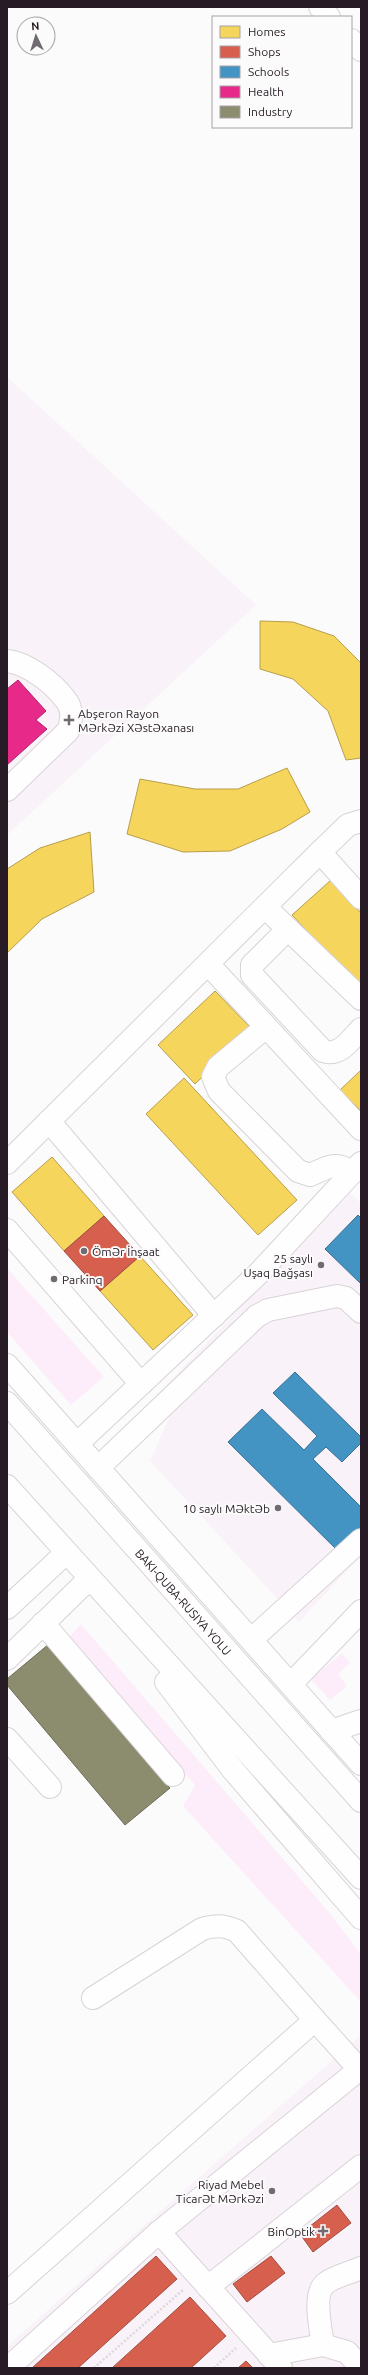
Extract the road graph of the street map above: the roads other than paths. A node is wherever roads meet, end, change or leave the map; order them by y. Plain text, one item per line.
1 (320, 7) edge
2 (328, 16) edge
3 (352, 41) edge
4 (361, 50) edge
5 (7, 661) edge
6 (7, 790) edge
7 (361, 820) edge
8 (320, 852) junction
9 (361, 898) edge
10 (265, 907) junction
11 (288, 929) junction
12 (208, 964) junction
13 (361, 999) edge
14 (266, 1027) junction
15 (361, 1029) edge
16 (49, 1121) junction
17 (361, 1129) edge
18 (7, 1163) edge
19 (356, 1168) edge
20 (7, 1230) edge
21 (361, 1312) edge
22 (214, 1316) junction
23 (7, 1365) edge
24 (142, 1384) junction
25 (7, 1403) edge
26 (77, 1444) junction
27 (98, 1468) junction
28 (7, 1486) edge
29 (361, 1540) edge
30 (66, 1552) junction
31 (89, 1578) junction
32 (107, 1599) junction
33 (7, 1608) edge
34 (361, 1611) edge
35 (43, 1623) junction
36 (252, 1640) junction
37 (7, 1659) edge
38 (292, 1684) junction
39 (361, 1721) edge
40 (331, 1730) junction
41 (7, 1739) edge
42 (361, 1764) edge
43 (173, 1775) dead end
44 (50, 1787) dead end
45 (361, 1801) edge
46 (361, 1878) edge
47 (361, 1918) edge
48 (93, 1998) dead end
49 (315, 2020) junction
50 (360, 2068) edge
51 (361, 2166) edge
52 (159, 2232) junction
53 (361, 2268) edge
54 (203, 2282) junction
55 (7, 2293) edge
56 (323, 2345) junction
57 (275, 2361) edge
58 (8, 2368) edge
59 (361, 2368) edge

1 - 2 main road
3 - 4 main road
5 - 6 main road
7 - 8 main road
8 - 9 main road
8 - 10 main road
10 - 11 main road
10 - 12 main road
11 - 13 main road
11 - 15 main road
12 - 14 main road
12 - 16 main road
14 - 17 main road
14 - 19 main road
16 - 18 main road
16 - 22 main road
19 - 22 main road
20 - 24 main road
21 - 27 main road
22 - 24 main road
23 - 26 main road
24 - 26 main road
25 - 45 main road
26 - 27 main road
27 - 36 main road
28 - 30 main road
29 - 36 main road
30 - 31 main road
30 - 33 main road
31 - 32 main road
31 - 35 main road
32 - 46 main road
32 - 47 main road
34 - 38 main road
35 - 37 main road
35 - 43 main road
36 - 38 main road
38 - 40 main road
39 - 40 main road
40 - 42 main road
41 - 44 main road
48 - 49 main road
49 - 50 main road
49 - 55 main road
50 - 52 main road
51 - 54 main road
52 - 54 main road
52 - 58 main road
53 - 56 main road
54 - 57 main road
56 - 57 main road
56 - 59 main road

